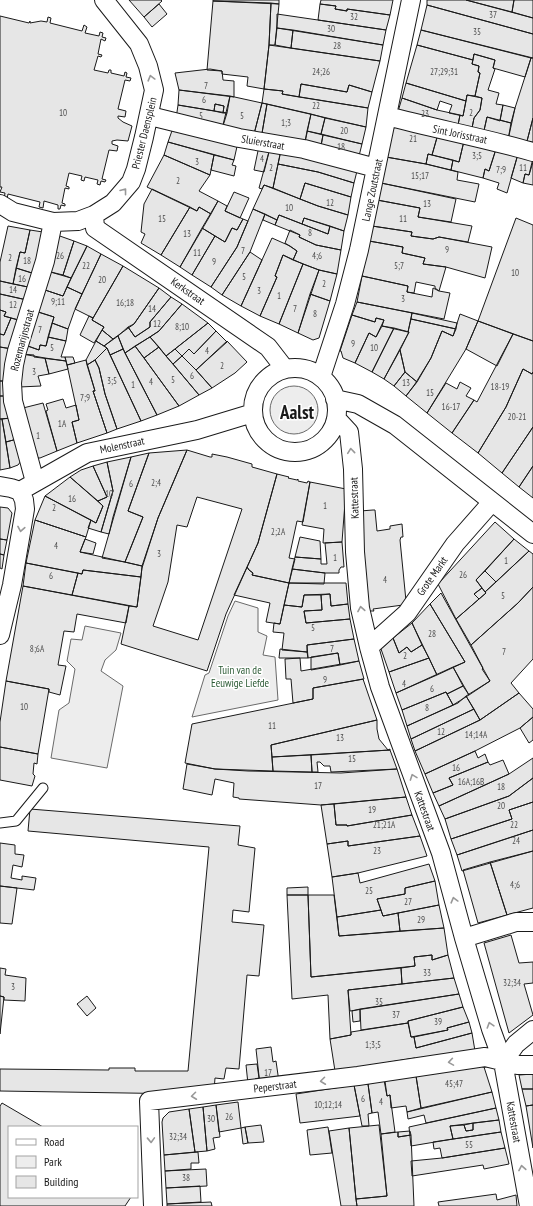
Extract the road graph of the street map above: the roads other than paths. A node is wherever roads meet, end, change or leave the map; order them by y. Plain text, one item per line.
1 (104, 0) edge
2 (410, 0) edge
3 (150, 116) junction
4 (387, 116) junction
5 (533, 152) edge
6 (376, 168) junction
7 (0, 204) edge
8 (94, 215) junction
9 (53, 222) junction
10 (285, 369) junction
11 (321, 377) junction
12 (335, 399) junction
13 (253, 413) junction
14 (336, 418) junction
15 (36, 482) junction
16 (0, 486) edge
17 (20, 492) junction
18 (492, 502) junction
19 (533, 534) edge
20 (0, 635) edge
21 (369, 647) junction
22 (43, 788) dead end
23 (0, 822) edge
24 (533, 922) edge
25 (464, 938) junction
26 (533, 1030) edge
27 (503, 1062) junction
28 (533, 1065) edge
29 (153, 1206) edge
30 (529, 1206) edge

3 -> 1 street, Priester Daensplein
2 - 4 street, Lange Zoutstraat
3 - 6 street, Sluierstraat
8 -> 3 street, Priester Daensplein
4 - 5 street, Sint Jorisstraat
4 - 6 street, Lange Zoutstraat
6 - 11 street, Lange Zoutstraat
7 - 9 street, Priester Daensplein
8 - 9 street, Priester Daensplein
8 - 10 street, Kerkstraat
9 - 15 street, Rozemarijnstraat
10 - 11 street
10 - 13 street
11 - 12 street
12 - 14 street
12 - 18 street
13 - 14 street
13 - 15 street, Molenstraat
21 -> 14 street, Kattestraat
15 - 17 street, Molenstraat
16 - 17 street
17 -> 20 street
18 - 19 street
18 - 21 street, Grote Markt
25 -> 21 street, Kattestraat
22 - 23 lane
24 - 25 street
27 -> 25 street, Kattestraat
26 - 27 street
27 - 28 street
27 -> 29 street, Peperstraat
30 -> 27 street, Kattestraat

